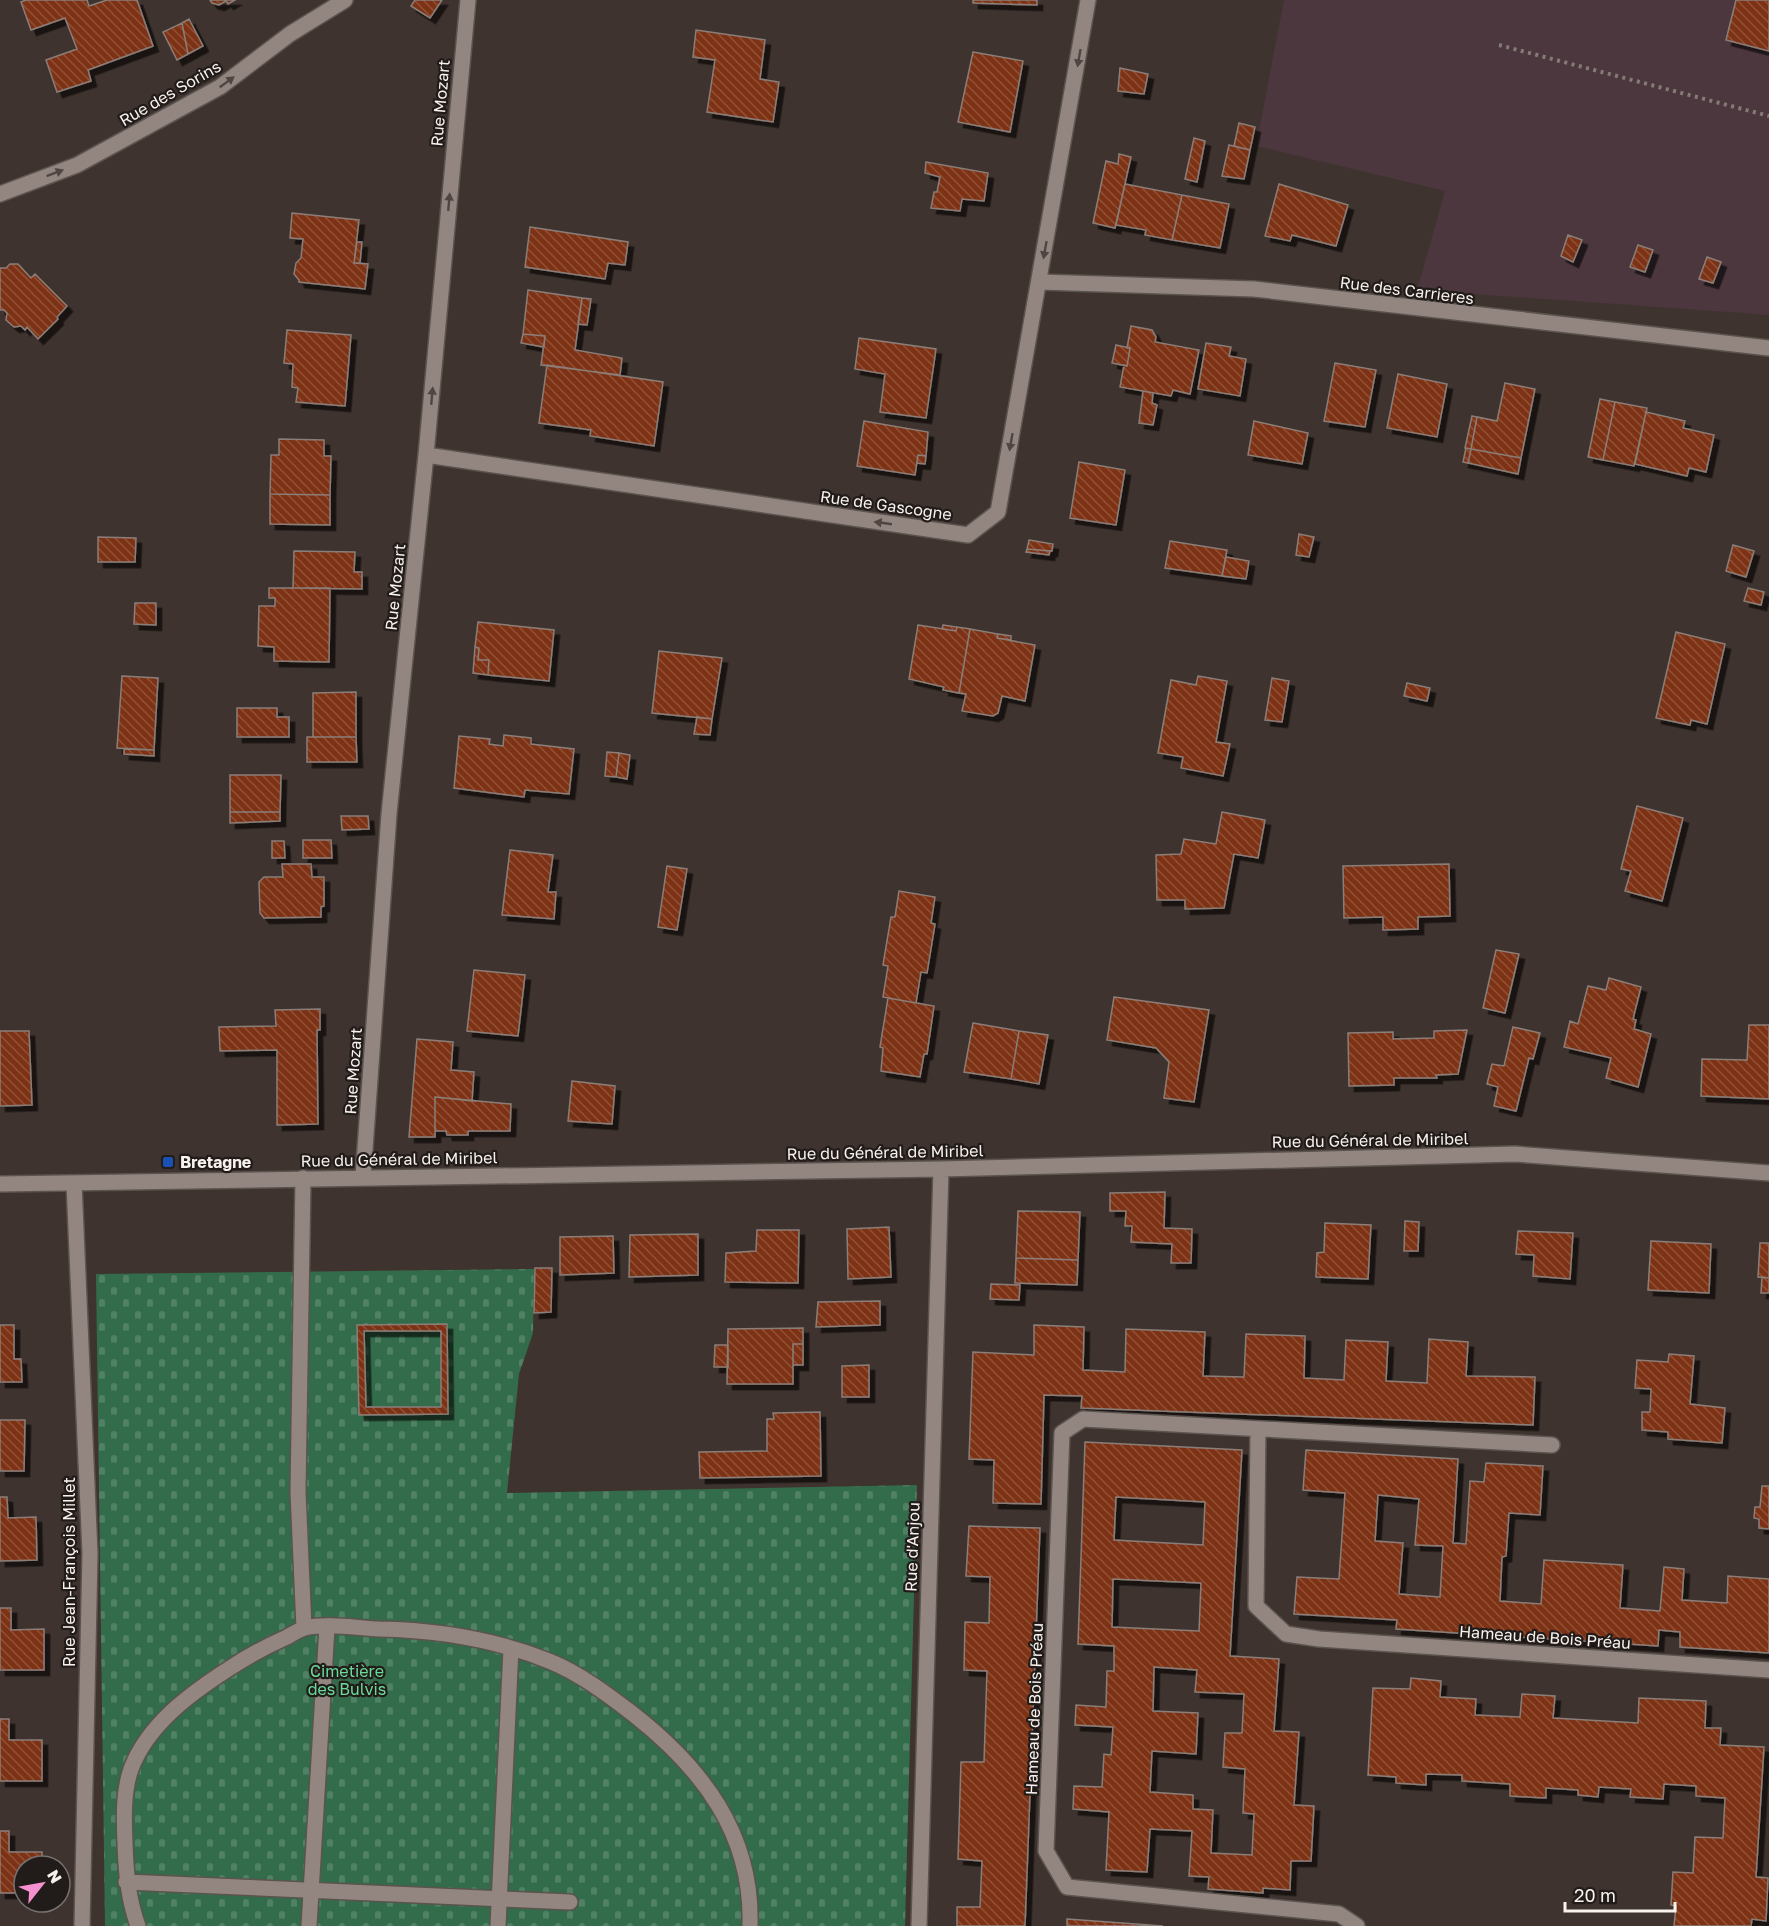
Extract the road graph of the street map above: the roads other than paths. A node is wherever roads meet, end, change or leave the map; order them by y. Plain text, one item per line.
1 (345, 0) edge
2 (468, 0) edge
3 (1088, 0) edge
4 (0, 194) edge
5 (1040, 282) junction
6 (1769, 348) edge
7 (426, 455) junction
8 (941, 1169) junction
9 (1769, 1173) edge
10 (363, 1177) junction
11 (303, 1179) junction
12 (74, 1183) junction
13 (0, 1184) edge
14 (1258, 1429) junction
15 (1552, 1445) dead end
16 (327, 1627) junction
17 (304, 1628) junction
18 (511, 1648) junction
19 (1769, 1670) edge
20 (126, 1882) junction
21 (310, 1891) junction
22 (499, 1899) junction
23 (570, 1902) dead end
24 (81, 1926) edge
25 (138, 1926) edge
26 (309, 1926) edge
27 (498, 1926) edge
28 (750, 1926) edge
29 (919, 1926) edge
30 (1357, 1926) edge

4 -> 1 street, Rue des Sorins
7 -> 2 street, Rue Mozart
3 -> 5 street, Rue de Gascogne
5 - 6 street, Rue des Carrieres
5 -> 7 street, Rue de Gascogne
7 - 10 street, Rue Mozart
8 - 9 street, Rue du Général de Miribel
8 - 10 street, Rue du Général de Miribel
8 - 29 street, Rue d'Anjou
10 - 11 street, Rue du Général de Miribel
11 - 12 street, Rue du Général de Miribel
11 - 17 street
12 - 13 street, Rue du Général de Miribel
12 - 24 street, Rue Jean-François Millet
14 - 15 street, Hameau de Bois Préau
14 - 19 street, Hameau de Bois Préau
14 - 30 street, Hameau de Bois Préau
16 - 17 street
16 - 18 street
16 - 21 street
17 - 20 street
18 - 22 street
18 - 28 street
20 - 21 street
20 - 25 street
21 - 22 street
21 - 26 street
22 - 23 street
22 - 27 street

